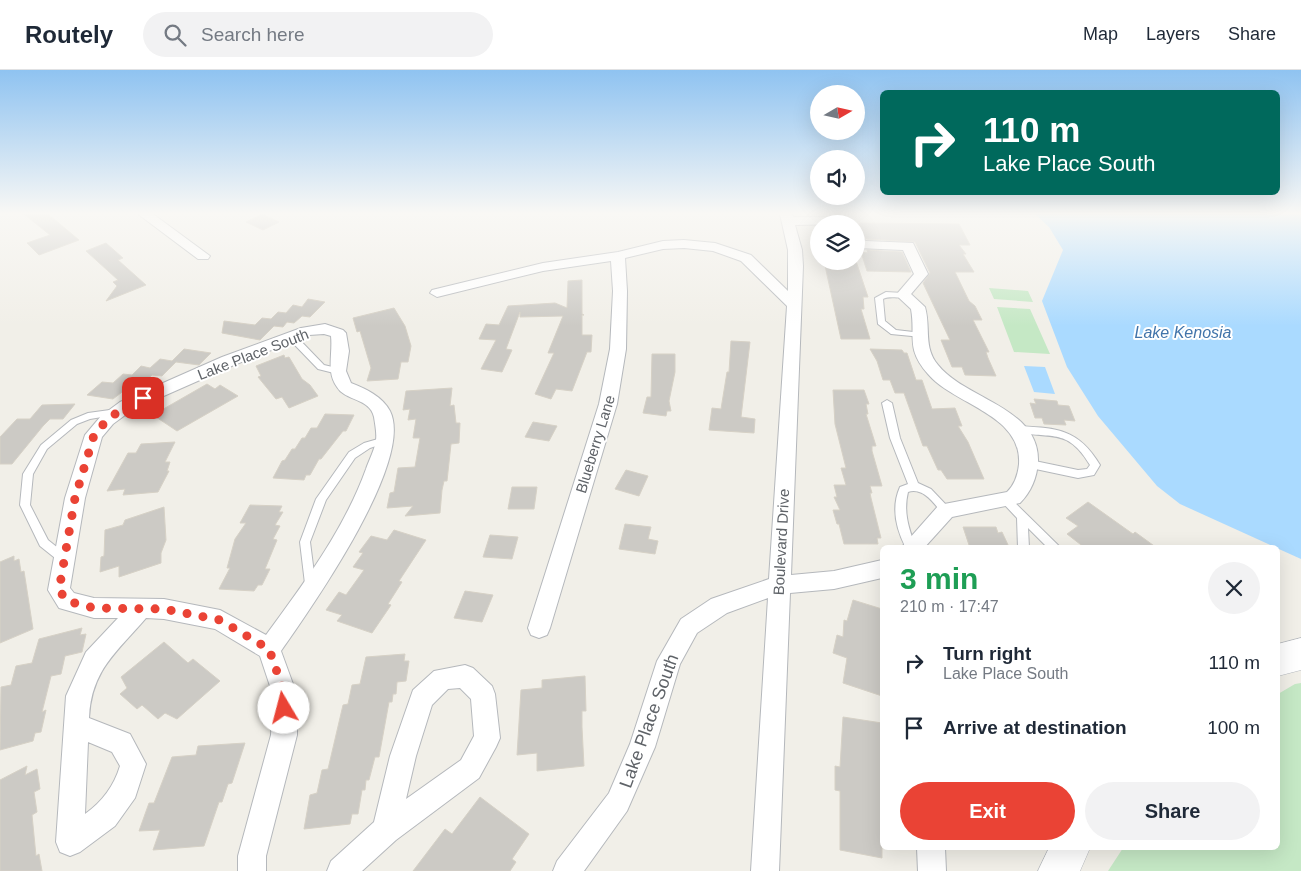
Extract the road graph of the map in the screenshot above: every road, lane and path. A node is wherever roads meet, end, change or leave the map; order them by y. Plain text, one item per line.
1 (197, 251) edge
2 (640, 251) edge
3 (730, 251) edge
4 (795, 251) edge
5 (910, 251) edge
6 (203, 256) dead end
7 (618, 256) junction
8 (436, 293) dead end
9 (902, 295) junction
10 (793, 304) junction
11 (919, 335) junction
12 (292, 336) junction
13 (338, 371) junction
14 (886, 403) dead end
15 (118, 412) junction
16 (1017, 429) junction
17 (385, 440) junction
18 (1030, 464) junction
19 (914, 486) junction
20 (1005, 500) junction
21 (946, 510) junction
22 (1022, 516) junction
23 (910, 545) edge
24 (913, 545) edge
25 (1024, 545) edge
26 (1053, 545) edge
27 (64, 559) junction
28 (880, 569) edge
29 (779, 585) junction
30 (310, 592) junction
31 (141, 609) junction
32 (539, 628) dead end
33 (269, 649) junction
34 (1301, 654) edge
35 (1280, 659) edge
36 (76, 725) dead end
37 (386, 830) junction
38 (930, 850) edge
39 (1069, 850) edge
40 (252, 871) edge
41 (341, 871) edge
42 (567, 871) edge
43 (764, 871) edge
44 (932, 871) edge
45 (1060, 871) edge

1 - 6 street
2 - 7 street
3 - 10 street
4 - 10 street, Boulevard Drive
5 - 9 street
7 - 8 street
7 - 32 street, Blueberry Lane
9 - 11 street
9 - 11 lane
10 - 29 street, Boulevard Drive
11 - 16 street
12 - 13 lane
12 - 13 street, Lake Place South
12 - 15 street, Lake Place South
13 - 17 street
14 - 19 lane
15 - 27 street, Lake Place South
15 - 27 lane
16 - 18 street
16 - 18 lane
17 - 30 street
17 - 30 lane
18 - 20 street
19 - 21 lane
19 - 23 lane
20 - 21 street
20 - 22 lane
21 - 24 street
22 - 25 lane
22 - 26 lane
27 - 31 street, Lake Place South
28 - 29 street, Lake Place South
29 - 42 street, Lake Place South
29 - 43 street, Boulevard Drive
30 - 33 street
31 - 33 street, Lake Place South
31 - 36 street
33 - 40 street
34 - 35 street
37 - 37 street
37 - 41 street
38 - 44 street
39 - 45 street

